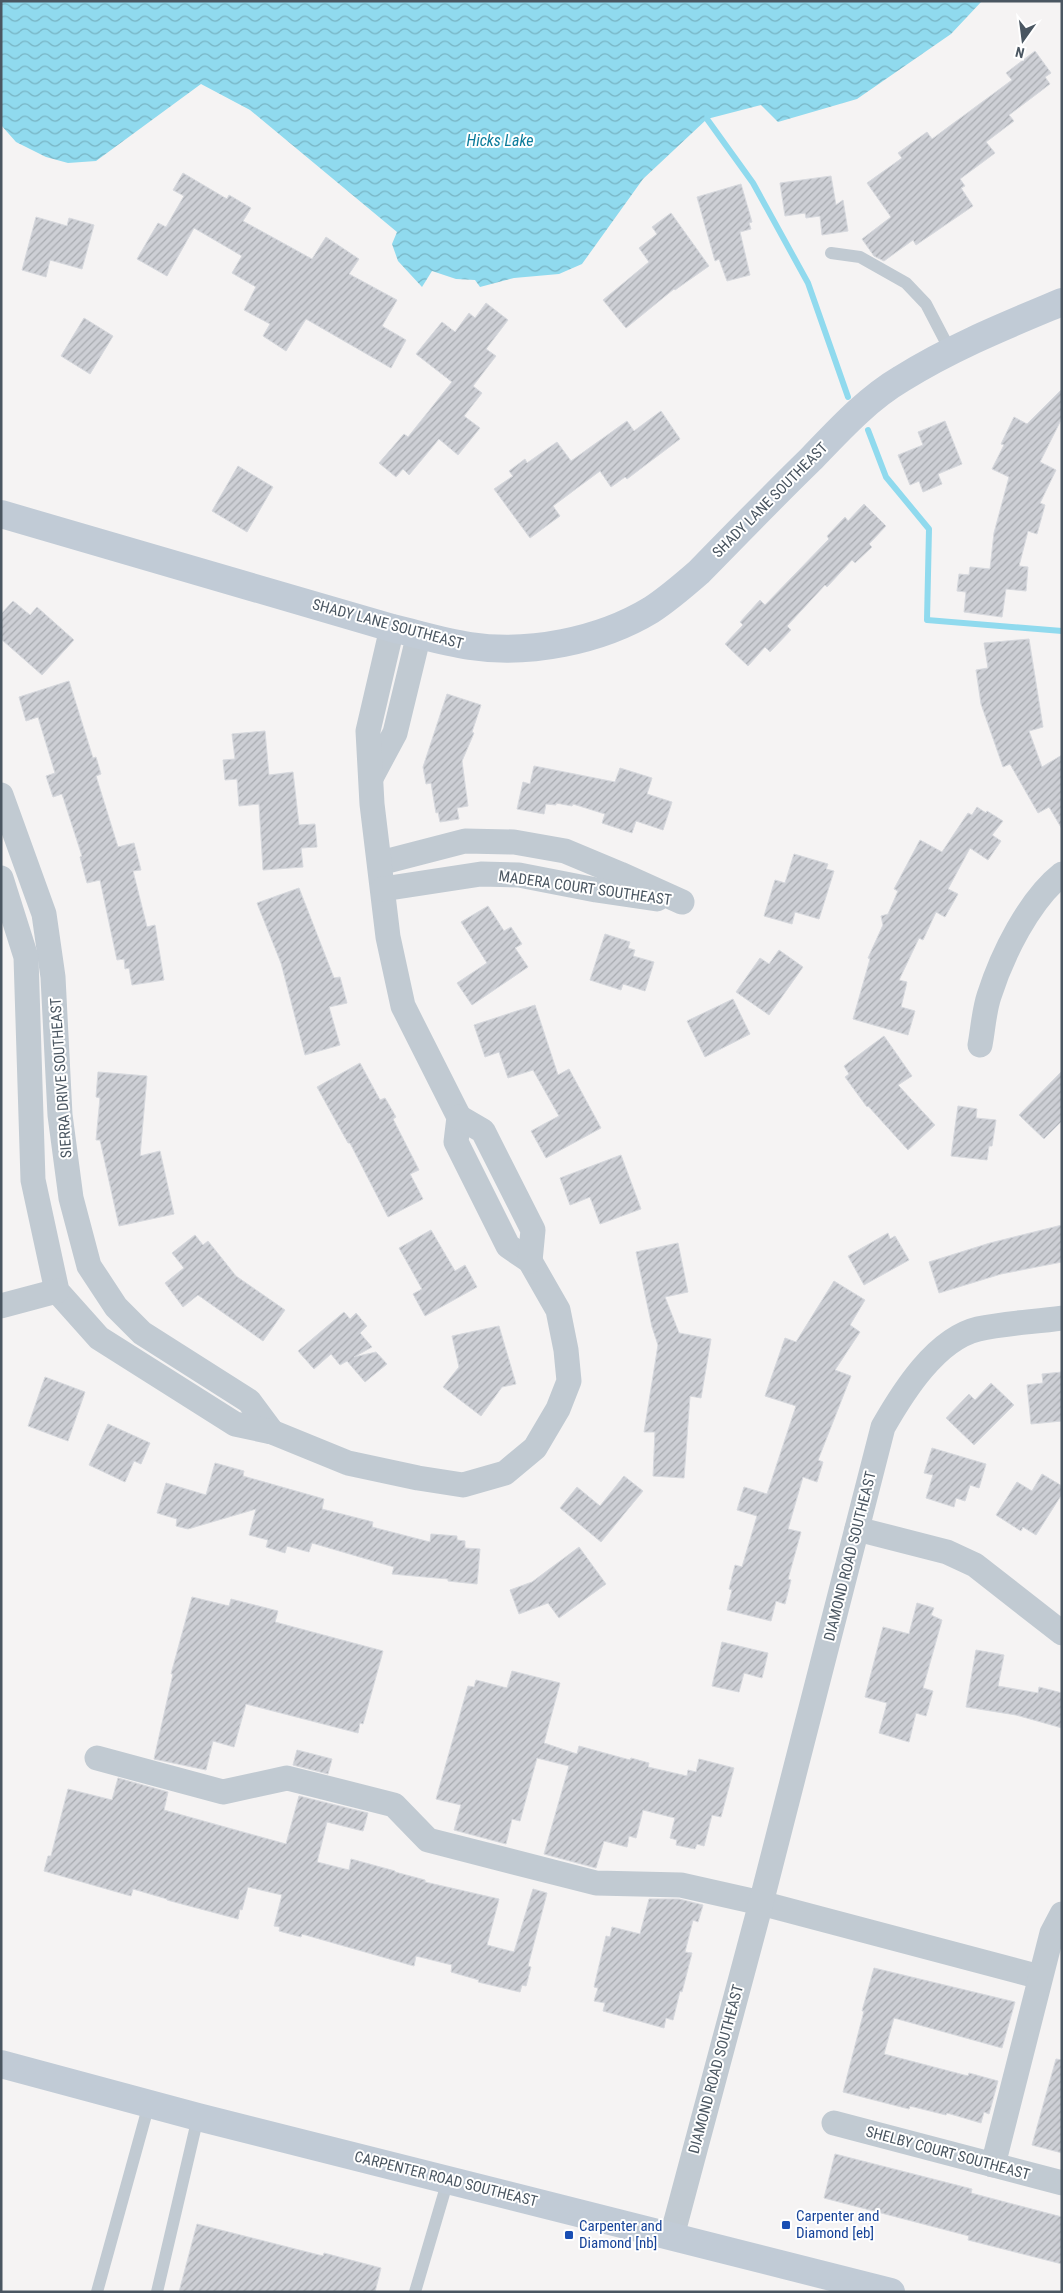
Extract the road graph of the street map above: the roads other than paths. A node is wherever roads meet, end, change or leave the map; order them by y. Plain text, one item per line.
1 (831, 252) dead end
2 (1062, 302) edge
3 (951, 352) junction
4 (1, 514) edge
5 (392, 628) junction
6 (419, 634) junction
7 (372, 776) junction
8 (4, 811) edge
9 (380, 863) junction
10 (1062, 874) edge
11 (1, 878) edge
12 (383, 889) junction
13 (980, 1045) dead end
14 (57, 1291) junction
15 (1, 1306) edge
16 (1062, 1318) edge
17 (272, 1432) junction
18 (857, 1529) junction
19 (1062, 1634) edge
20 (97, 1758) dead end
21 (761, 1903) junction
22 (1062, 1914) edge
23 (1040, 1977) junction
24 (1, 2064) edge
25 (149, 2104) junction
26 (198, 2117) junction
27 (834, 2123) dead end
28 (993, 2165) junction
29 (448, 2180) junction
30 (1062, 2183) edge
31 (672, 2236) junction
32 (822, 2283) edge
33 (97, 2292) edge
34 (157, 2292) edge
35 (415, 2292) edge
36 (891, 2292) edge

1 - 3 lane
2 - 3 street, SHADY LANE SOUTHEAST
3 - 6 street, SHADY LANE SOUTHEAST
4 - 5 street, SHADY LANE SOUTHEAST
5 - 6 street, SHADY LANE SOUTHEAST
5 - 7 street, SIERRA DRIVE SOUTHEAST
6 - 7 street, SIERRA DRIVE SOUTHEAST
7 - 9 street, SIERRA DRIVE SOUTHEAST
8 - 17 street, SIERRA DRIVE SOUTHEAST
9 - 12 street, SIERRA DRIVE SOUTHEAST
9 - 12 street, MADERA COURT SOUTHEAST
10 - 13 street
11 - 14 street, SIERRA DRIVE SOUTHEAST
12 - 17 street, SIERRA DRIVE SOUTHEAST
14 - 15 street
14 - 17 street, SIERRA DRIVE SOUTHEAST
16 - 18 street, DIAMOND ROAD SOUTHEAST
18 - 19 street
18 - 21 street, DIAMOND ROAD SOUTHEAST
20 - 21 street
21 - 23 street
21 - 31 street, DIAMOND ROAD SOUTHEAST
22 - 23 street
23 - 28 street
24 - 25 street, CARPENTER ROAD SOUTHEAST
25 - 26 street, CARPENTER ROAD SOUTHEAST
25 - 33 lane
26 - 29 street, CARPENTER ROAD SOUTHEAST
26 - 34 lane
27 - 28 street, SHELBY COURT SOUTHEAST
28 - 30 street, SHELBY COURT SOUTHEAST
29 - 31 street, CARPENTER ROAD SOUTHEAST
29 - 35 lane
31 - 32 street, CARPENTER ROAD SOUTHEAST
32 - 36 street, CARPENTER ROAD SOUTHEAST

